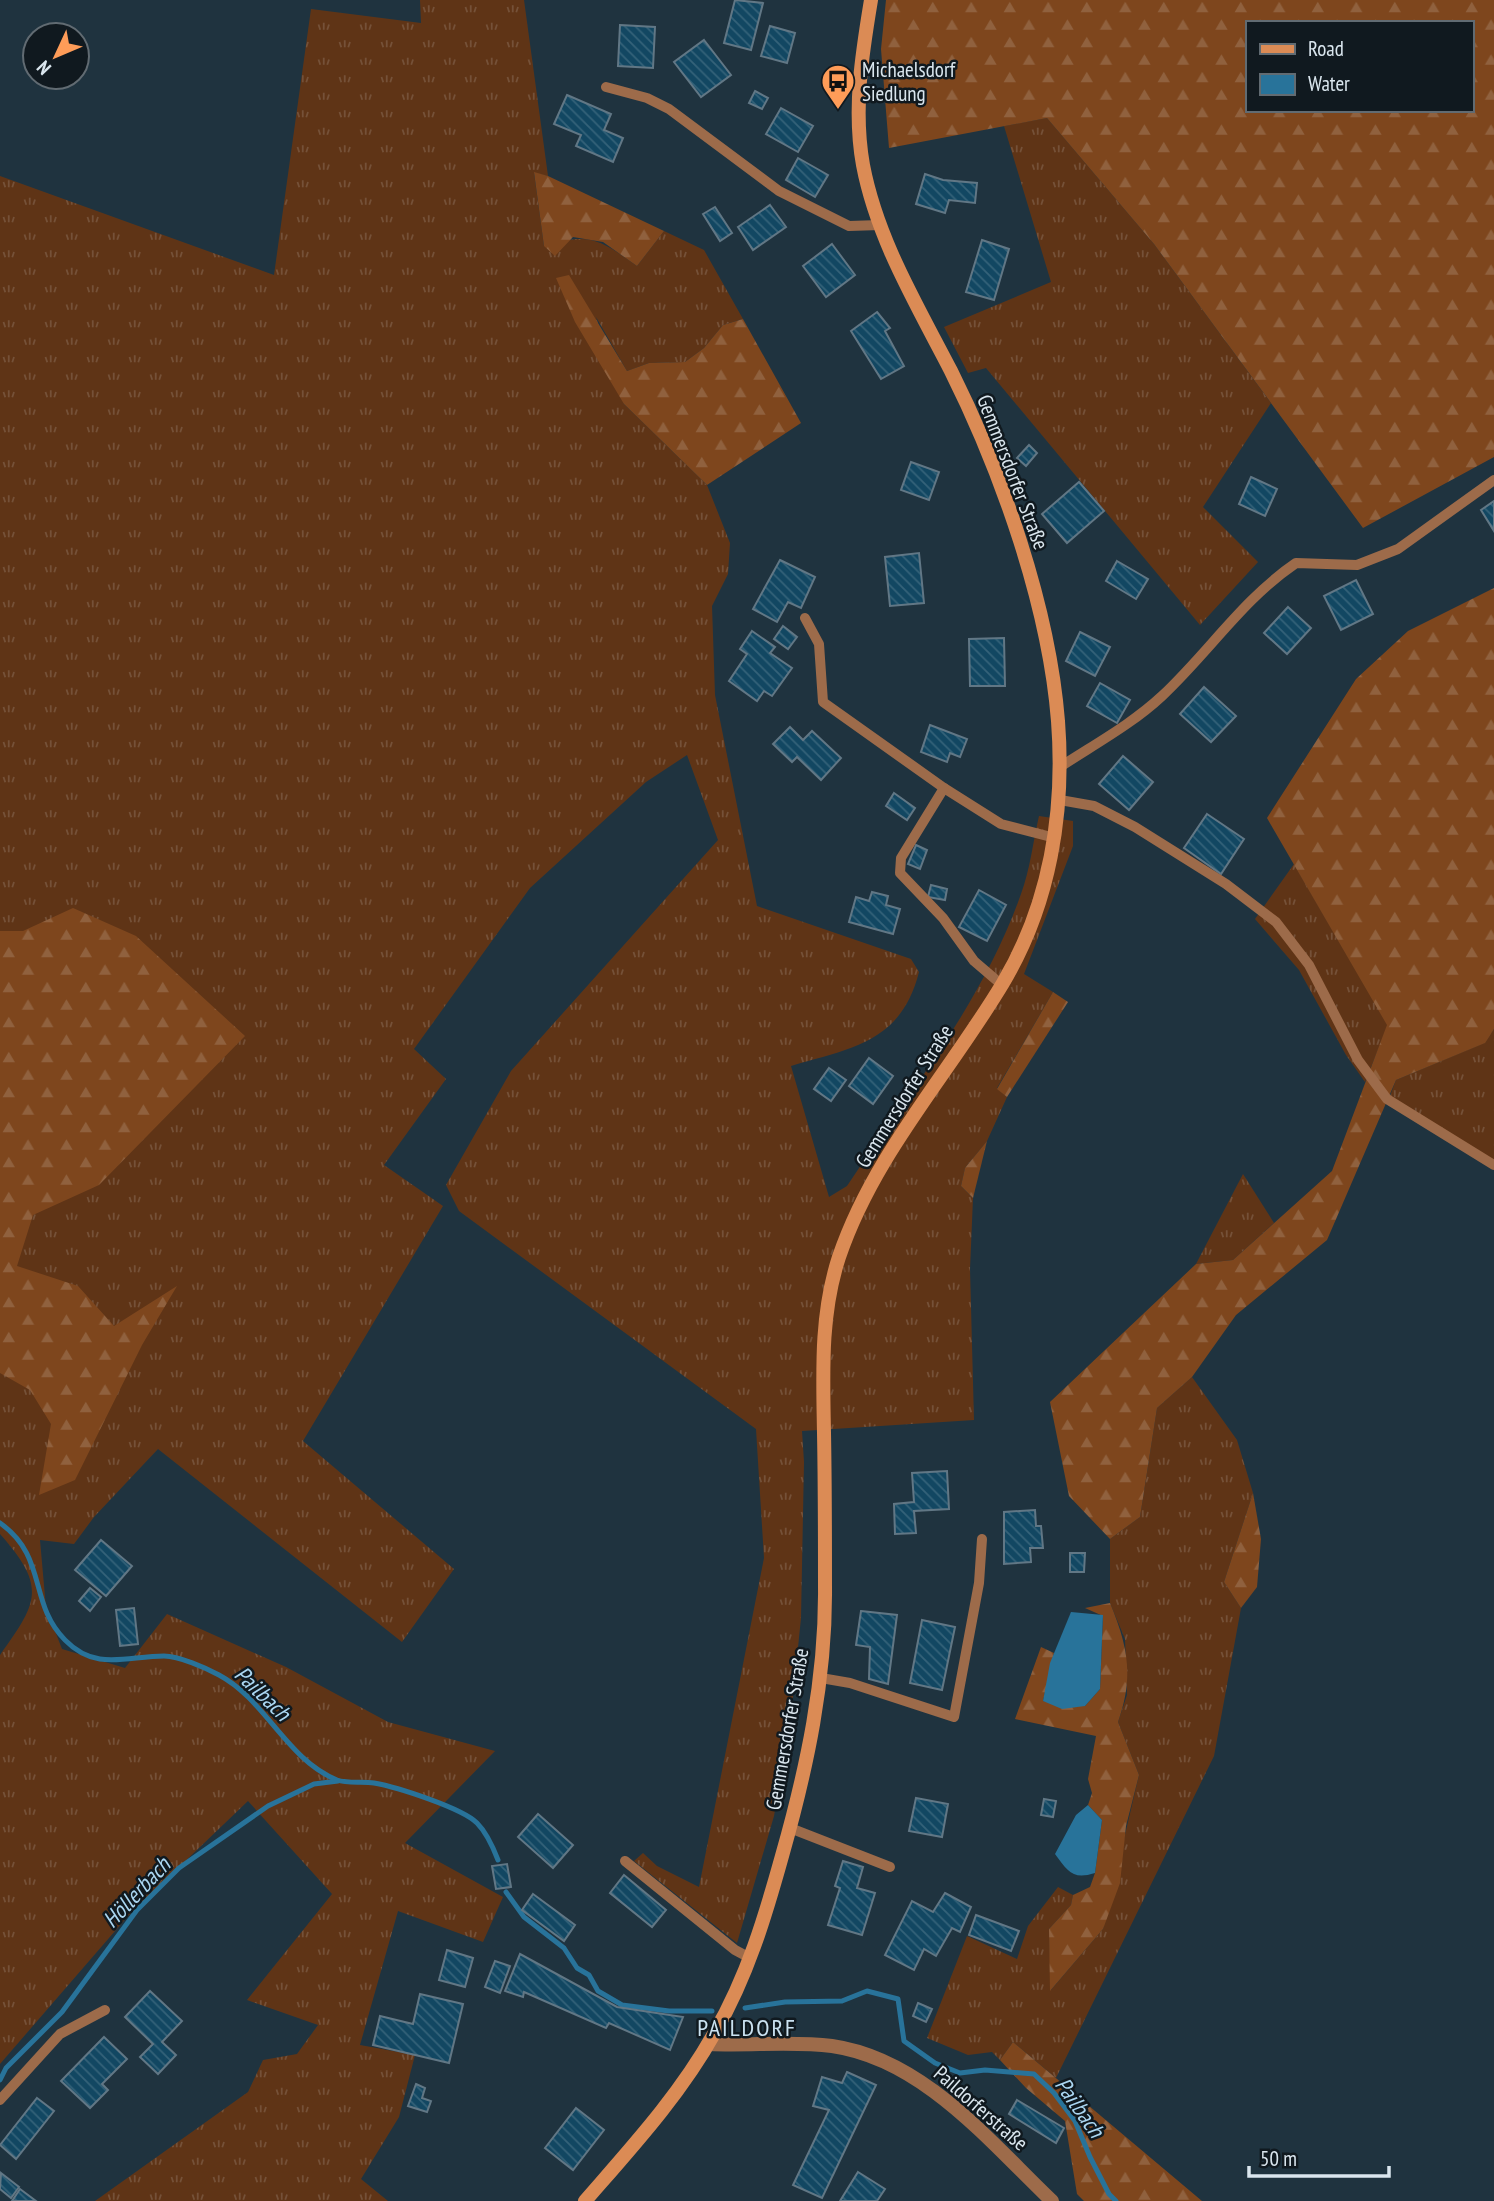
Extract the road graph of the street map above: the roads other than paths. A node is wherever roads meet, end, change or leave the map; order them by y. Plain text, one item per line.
1 (871, 0) edge
2 (606, 87) dead end
3 (880, 225) junction
4 (1494, 480) edge
5 (805, 618) dead end
6 (1060, 767) junction
7 (944, 788) junction
8 (1060, 800) junction
9 (1055, 838) junction
10 (1002, 985) junction
11 (1494, 1164) edge
12 (982, 1539) dead end
13 (821, 1678) junction
14 (790, 1828) junction
15 (625, 1861) dead end
16 (891, 1867) dead end
17 (750, 1958) junction
18 (105, 2010) dead end
19 (709, 2043) junction
20 (0, 2100) edge
21 (585, 2201) edge
22 (1052, 2201) edge

1 - 3 main road, Gemmersdorfer Straße
2 - 3 lane
3 - 6 main road, Gemmersdorfer Straße
4 - 6 lane
5 - 7 lane
6 - 8 main road, Gemmersdorfer Straße
7 - 9 lane
7 - 10 lane
8 - 9 main road, Gemmersdorfer Straße
8 - 11 lane
9 - 10 main road, Gemmersdorfer Straße
10 - 13 main road, Gemmersdorfer Straße
12 - 13 lane
13 - 14 main road, Gemmersdorfer Straße
14 - 16 lane
14 - 17 main road, Gemmersdorfer Straße
15 - 17 lane
17 - 19 main road, Gemmersdorfer Straße
18 - 20 lane
19 - 21 main road, Gemmersdorfer Straße
19 - 22 street, Paildorferstraße

